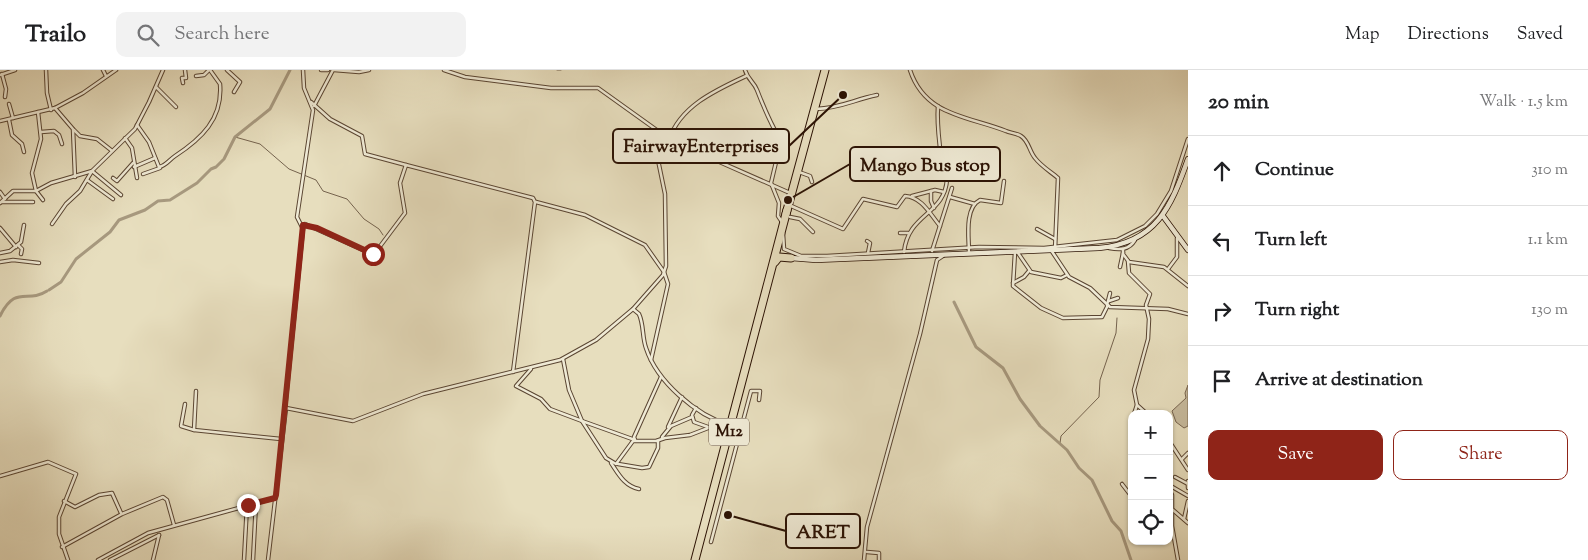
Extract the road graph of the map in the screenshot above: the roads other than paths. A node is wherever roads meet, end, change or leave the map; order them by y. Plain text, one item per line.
1 (15, 70) edge
2 (46, 70) edge
3 (103, 70) edge
4 (116, 70) edge
5 (163, 70) edge
6 (185, 70) edge
7 (209, 70) edge
8 (227, 70) edge
9 (303, 70) edge
10 (321, 70) edge
11 (328, 70) edge
12 (334, 70) edge
13 (369, 70) edge
14 (444, 70) edge
15 (745, 70) edge
16 (825, 70) edge
17 (910, 70) edge
18 (9, 71) edge
19 (1, 74) edge
20 (106, 76) junction
21 (196, 76) dead end
22 (746, 76) junction
23 (183, 83) dead end
24 (156, 87) junction
25 (234, 92) dead end
26 (877, 95) dead end
27 (5, 97) dead end
28 (310, 102) junction
29 (9, 104) dead end
30 (314, 106) junction
31 (938, 106) junction
32 (176, 107) dead end
33 (55, 108) junction
34 (814, 109) junction
35 (51, 110) junction
36 (313, 110) junction
37 (38, 112) junction
38 (11, 119) junction
39 (0, 121) edge
40 (137, 125) junction
41 (73, 129) junction
42 (41, 132) junction
43 (126, 138) junction
44 (655, 139) dead end
45 (1188, 139) edge
46 (670, 141) junction
47 (62, 144) dead end
48 (647, 144) dead end
49 (666, 148) junction
50 (111, 150) junction
51 (24, 152) dead end
52 (660, 156) junction
53 (156, 158) junction
54 (1188, 159) edge
55 (134, 161) junction
56 (406, 165) junction
57 (134, 167) junction
58 (160, 168) junction
59 (92, 171) junction
60 (797, 172) junction
61 (144, 174) dead end
62 (75, 177) junction
63 (113, 178) dead end
64 (137, 178) dead end
65 (947, 179) junction
66 (952, 179) dead end
67 (87, 180) junction
68 (1004, 181) dead end
69 (812, 182) dead end
70 (772, 185) junction
71 (952, 188) dead end
72 (36, 191) junction
73 (931, 191) junction
74 (0, 192) edge
75 (944, 192) junction
76 (792, 194) junction
77 (122, 195) dead end
78 (912, 196) junction
79 (950, 197) junction
80 (113, 199) dead end
81 (43, 200) dead end
82 (3, 201) edge
83 (535, 201) junction
84 (33, 202) dead end
85 (975, 204) junction
86 (934, 208) junction
87 (789, 209) junction
88 (929, 213) junction
89 (1163, 216) junction
90 (52, 224) dead end
91 (783, 224) junction
92 (24, 225) dead end
93 (303, 226) junction
94 (940, 226) junction
95 (0, 228) edge
96 (1037, 229) dead end
97 (813, 232) dead end
98 (909, 232) junction
99 (900, 233) dead end
100 (1177, 234) junction
101 (1136, 238) junction
102 (1055, 239) junction
103 (867, 241) dead end
104 (17, 246) junction
105 (1054, 248) junction
106 (1108, 248) junction
107 (1123, 249) junction
108 (1188, 250) edge
109 (969, 251) junction
110 (1016, 252) junction
111 (0, 253) edge
112 (868, 253) dead end
113 (931, 253) junction
114 (1123, 253) junction
115 (20, 254) dead end
116 (778, 254) junction
117 (904, 254) junction
118 (937, 257) junction
119 (791, 258) junction
120 (1128, 261) junction
121 (0, 262) edge
122 (39, 263) dead end
123 (1120, 267) dead end
124 (773, 268) junction
125 (1168, 269) junction
126 (1029, 270) junction
127 (664, 272) junction
128 (1068, 275) junction
129 (1013, 284) junction
130 (1188, 286) edge
131 (1110, 293) dead end
132 (1118, 298) dead end
133 (763, 304) junction
134 (1108, 304) junction
135 (1147, 308) junction
136 (633, 309) junction
137 (1188, 314) edge
138 (563, 359) junction
139 (651, 361) junction
140 (533, 368) junction
141 (513, 372) junction
142 (661, 376) junction
143 (666, 381) junction
144 (660, 384) junction
145 (196, 391) dead end
146 (682, 397) junction
147 (759, 400) dead end
148 (185, 404) dead end
149 (1137, 405) junction
150 (285, 408) junction
151 (696, 408) junction
152 (1135, 410) edge
153 (1143, 410) edge
154 (692, 417) junction
155 (582, 421) junction
156 (722, 423) junction
157 (731, 425) junction
158 (708, 427) junction
159 (195, 430) junction
160 (667, 430) junction
161 (281, 439) junction
162 (635, 440) junction
163 (660, 440) junction
164 (1173, 446) edge
165 (1188, 453) edge
166 (1182, 458) junction
167 (610, 462) junction
168 (618, 464) junction
169 (1188, 470) edge
170 (0, 476) edge
171 (1175, 477) dead end
172 (1122, 484) dead end
173 (1188, 484) edge
174 (639, 489) dead end
175 (1173, 489) edge
176 (1128, 492) edge
177 (1188, 496) edge
178 (275, 498) junction
179 (64, 501) junction
180 (1188, 501) edge
181 (256, 503) junction
182 (248, 505) junction
183 (1173, 511) edge
184 (122, 514) junction
185 (1184, 520) junction
186 (1188, 523) edge
187 (174, 525) junction
188 (160, 529) junction
189 (1173, 532) edge
190 (159, 535) junction
191 (711, 542) dead end
192 (62, 547) junction
193 (866, 552) junction
194 (68, 560) edge
195 (98, 560) edge
196 (110, 560) edge
197 (153, 560) edge
198 (244, 560) edge
199 (253, 560) edge
200 (268, 560) edge
201 (695, 560) edge
202 (864, 560) edge
203 (879, 560) edge
204 (1178, 560) edge

1 - 18 street
2 - 35 street
3 - 20 street
4 - 20 street
5 - 24 street
6 - 23 street
7 - 21 street
7 - 58 street
8 - 25 street
9 - 28 street
10 - 11 street
12 - 13 street
12 - 30 street
14 - 46 street
15 - 22 street
16 - 34 highway, M12
17 - 31 street
18 - 19 street
19 - 27 street
20 - 33 street
22 - 46 street
22 - 70 street
24 - 32 street
24 - 40 street
26 - 34 street
28 - 30 street
28 - 36 street
29 - 38 street
30 - 36 street
30 - 56 street
31 - 65 street
31 - 102 street
33 - 35 street
33 - 41 street
34 - 60 highway, M12
35 - 37 street
36 - 93 street
37 - 38 street
37 - 42 street
38 - 39 street
38 - 51 street
40 - 43 street
40 - 53 street
41 - 50 street
41 - 62 street
42 - 47 street
42 - 72 street
43 - 50 street
43 - 55 street
44 - 49 street
45 - 105 street
46 - 49 street
46 - 70 street
48 - 52 street
49 - 52 street
50 - 59 street
52 - 127 street
53 - 57 street
53 - 58 street
54 - 89 main road
55 - 57 street
55 - 63 street
56 - 83 street
56 - 93 street
57 - 64 street
58 - 61 street
59 - 62 street
59 - 67 street
59 - 77 street
60 - 69 street
60 - 76 highway, M12
62 - 72 street
65 - 66 street
65 - 75 street
67 - 80 street
67 - 90 street
68 - 85 street
70 - 76 street
70 - 91 street
71 - 79 street
72 - 81 street
72 - 82 street
73 - 75 street
73 - 78 street
73 - 86 street
74 - 82 street
75 - 86 street
76 - 87 highway, M12
78 - 87 street
78 - 88 street
79 - 85 street
79 - 94 street
82 - 84 street
83 - 127 street
83 - 141 street
85 - 109 street
86 - 88 street
87 - 91 highway, M12
87 - 97 street
87 - 116 highway, M12
87 - 117 street
88 - 94 street
88 - 98 street
89 - 100 main road
89 - 101 main road
91 - 116 highway, M12
92 - 104 street
93 - 150 street
94 - 113 street
95 - 104 street
96 - 102 street
98 - 99 street
98 - 117 street
100 - 108 main road
100 - 125 street
101 - 106 main road
101 - 107 street
102 - 105 street
103 - 112 street
104 - 111 street
104 - 115 street
105 - 106 main road
105 - 109 street
105 - 110 main road
105 - 128 street
106 - 107 street
107 - 114 street
109 - 110 main road
109 - 113 street
109 - 118 main road
110 - 126 street
110 - 129 street
113 - 117 main road
113 - 118 main road
114 - 120 street
114 - 123 street
116 - 119 main road
116 - 124 highway, M12
116 - 133 highway, M12
117 - 119 main road
118 - 193 street
119 - 124 highway
120 - 125 street
120 - 135 street
121 - 122 street
124 - 133 highway, M12
125 - 130 street
126 - 128 street
126 - 129 street
127 - 136 street
127 - 139 street
128 - 134 street
129 - 134 street
131 - 134 street
132 - 134 street
133 - 157 highway, M12
134 - 135 street
135 - 137 street
135 - 149 street
136 - 138 street
136 - 139 street
138 - 140 street
138 - 155 street
139 - 142 street
140 - 141 street
140 - 155 street
141 - 150 street
142 - 143 street
142 - 144 street
143 - 144 street
143 - 146 street
144 - 162 street
145 - 159 street
146 - 151 street
146 - 160 street
147 - 191 street
148 - 159 street
149 - 152 street
149 - 153 street
150 - 161 street
151 - 154 street
151 - 156 street
154 - 158 street
154 - 160 street
155 - 162 street
155 - 167 street
156 - 157 street
156 - 158 street
157 - 201 highway, M12
158 - 163 street
159 - 161 street
160 - 163 street
161 - 178 street
162 - 163 street
162 - 168 street
163 - 168 street
164 - 166 street
165 - 166 street
166 - 169 street
167 - 168 street
167 - 174 street
170 - 179 street
171 - 173 street
172 - 176 street
175 - 177 street
178 - 181 street
178 - 200 street
179 - 184 street
179 - 192 street
180 - 185 street
181 - 182 street
181 - 199 street
182 - 187 street
182 - 198 street
183 - 185 street
184 - 187 street
184 - 192 street
185 - 186 street
187 - 188 street
188 - 190 street
188 - 195 street
189 - 204 street
190 - 196 street
190 - 197 street
192 - 194 street
193 - 202 street
193 - 203 street

